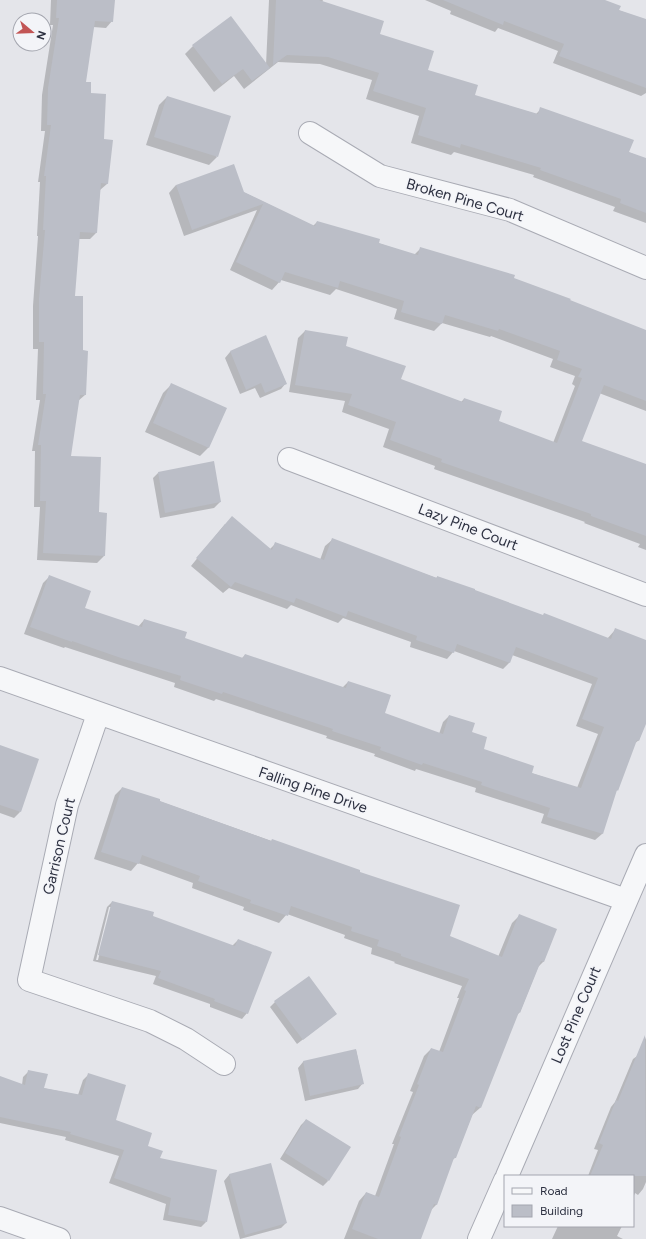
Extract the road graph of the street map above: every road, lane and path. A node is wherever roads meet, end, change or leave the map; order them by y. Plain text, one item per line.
1 (310, 133) dead end
2 (646, 268) edge
3 (289, 459) dead end
4 (646, 595) edge
5 (0, 678) edge
6 (98, 714) junction
7 (646, 855) edge
8 (626, 900) junction
9 (224, 1064) dead end
10 (507, 1175) edge
11 (504, 1182) edge
12 (0, 1218) edge
13 (59, 1239) edge
14 (479, 1239) edge

1 - 2 street, Broken Pine Court
3 - 4 street, Lazy Pine Court
5 - 6 street, Falling Pine Drive
6 - 8 street, Falling Pine Drive
6 - 9 street, Garrison Court
7 - 8 street, Lost Pine Court
8 - 10 street, Lost Pine Court
11 - 14 street
12 - 13 street

